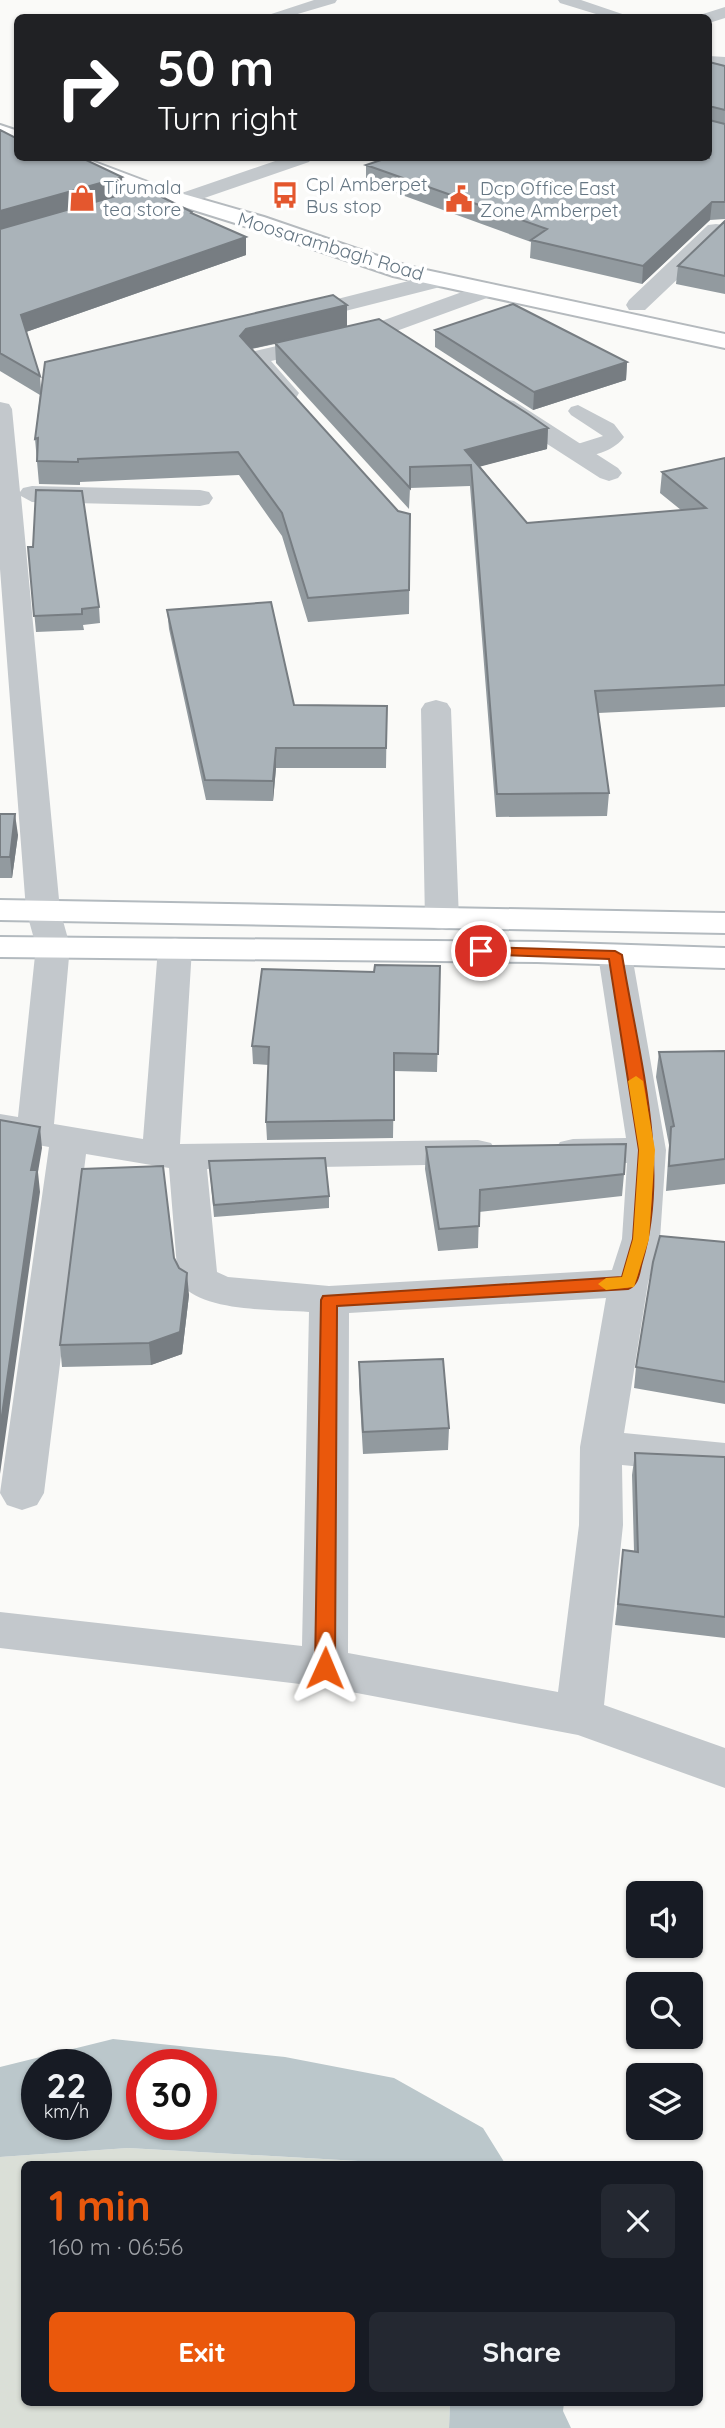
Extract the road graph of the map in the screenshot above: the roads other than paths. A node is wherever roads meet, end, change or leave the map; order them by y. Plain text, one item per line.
1 (330, 0) edge
2 (565, 0) edge
3 (280, 14) edge
4 (613, 14) edge
5 (75, 161) edge
6 (293, 161) edge
7 (175, 176) dead end
8 (209, 189) junction
9 (170, 197) junction
10 (133, 201) edge
11 (720, 227) edge
12 (440, 280) junction
13 (487, 290) junction
14 (637, 305) junction
15 (278, 321) edge
16 (725, 324) edge
17 (383, 328) junction
18 (725, 341) edge
19 (405, 342) edge
20 (484, 393) edge
21 (300, 408) edge
22 (0, 409) edge
23 (578, 411) dead end
24 (575, 451) junction
25 (610, 473) dead end
26 (9, 494) junction
27 (200, 498) dead end
28 (4, 529) edge
29 (436, 709) dead end
30 (0, 910) edge
31 (43, 910) junction
32 (442, 919) junction
33 (725, 923) edge
34 (54, 946) junction
35 (0, 947) edge
36 (175, 948) junction
37 (615, 955) junction
38 (725, 958) edge
39 (35, 1133) edge
40 (647, 1150) junction
41 (174, 1156) junction
42 (628, 1283) junction
43 (329, 1300) junction
44 (601, 1447) junction
45 (725, 1459) edge
46 (22, 1493) dead end
47 (0, 1630) edge
48 (325, 1668) junction
49 (579, 1716) junction
50 (725, 1768) edge

1 - 3 lane
2 - 4 lane
5 - 9 main road, Moosarambagh Road
6 - 8 street
7 - 8 main road, Moosarambagh Road
8 - 9 street
8 - 14 main road, Moosarambagh Road
9 - 10 street
9 - 12 main road, Moosarambagh Road
11 - 14 street
12 - 13 main road, Moosarambagh Road
12 - 15 street
13 - 17 street
13 - 18 main road, Moosarambagh Road
14 - 16 main road, Moosarambagh Road
17 - 19 street
17 - 21 street
20 - 24 street
22 - 26 street
23 - 24 lane
24 - 25 street
26 - 27 street
26 - 28 street
28 - 31 street
29 - 32 street
30 - 31 main road
31 - 32 main road
31 - 34 street
32 - 33 main road
34 - 35 main road
34 - 36 main road
34 - 39 street
36 - 37 main road
36 - 41 street
37 - 38 main road
37 - 40 street
39 - 41 street
39 - 46 street
40 - 41 street
40 - 42 street
41 - 43 street
42 - 43 street
42 - 44 street
43 - 48 street
44 - 45 street
44 - 49 street
47 - 48 street
48 - 49 street
49 - 50 street

